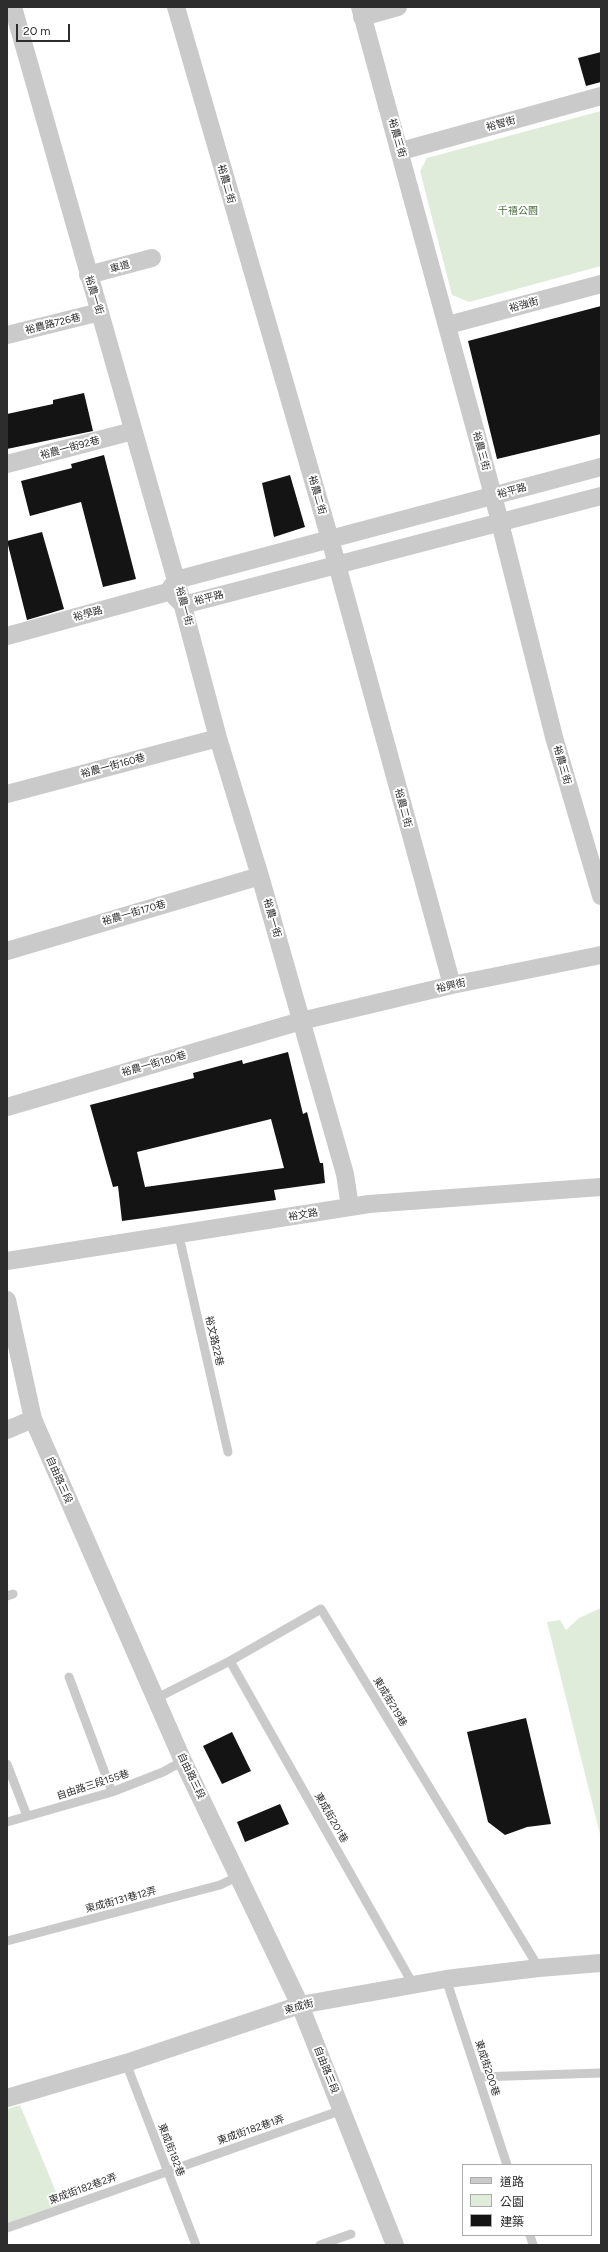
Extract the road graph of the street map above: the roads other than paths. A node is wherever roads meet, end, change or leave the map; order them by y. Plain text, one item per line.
1 (12, 7) edge
2 (176, 7) edge
3 (398, 7) edge
4 (361, 12) edge
5 (601, 96) edge
6 (401, 151) junction
7 (152, 258) dead end
8 (88, 275) junction
9 (601, 284) edge
10 (100, 312) junction
11 (448, 325) junction
12 (7, 335) edge
13 (133, 431) junction
14 (7, 464) edge
15 (601, 467) edge
16 (493, 495) junction
17 (601, 496) edge
18 (500, 522) junction
19 (330, 539) junction
20 (337, 565) junction
21 (172, 586) junction
22 (183, 605) junction
23 (7, 636) edge
24 (218, 738) junction
25 (7, 794) edge
26 (260, 876) junction
27 (601, 896) edge
28 (7, 951) edge
29 (601, 954) edge
30 (452, 985) junction
31 (301, 1021) junction
32 (7, 1107) edge
33 (601, 1187) edge
34 (350, 1207) junction
35 (178, 1236) junction
36 (7, 1262) edge
37 (7, 1300) edge
38 (32, 1419) junction
39 (7, 1430) edge
40 (228, 1452) dead end
41 (230, 1661) junction
42 (69, 1677) dead end
43 (155, 1699) junction
44 (183, 1761) junction
45 (7, 1764) edge
46 (112, 1792) junction
47 (27, 1816) junction
48 (7, 1822) edge
49 (239, 1876) junction
50 (7, 1941) edge
51 (601, 1963) edge
52 (539, 1968) junction
53 (446, 1979) junction
54 (414, 1986) junction
55 (300, 2005) junction
56 (126, 2063) junction
57 (601, 2073) edge
58 (479, 2078) junction
59 (7, 2098) edge
60 (342, 2110) junction
61 (507, 2164) edge
62 (167, 2171) junction
63 (7, 2228) edge
64 (351, 2234) dead end
65 (196, 2245) edge
66 (320, 2245) edge
67 (395, 2245) edge

1 - 8 street, 裕農一街
2 - 19 street, 裕農二街
3 - 4 street
4 - 6 street, 裕農三街
5 - 6 street, 裕智街
6 - 11 street, 裕農三街
7 - 8 street, 車道
8 - 10 street, 裕農一街
9 - 11 street, 裕強街
10 - 12 street, 裕農路726巷
10 - 13 street, 裕農一街
11 - 16 street, 裕農三街
13 - 14 street, 裕農一街92巷
13 - 21 street, 裕農一街
15 - 16 street, 裕平路
16 - 18 street, 裕農三街
16 - 19 street, 裕平路
17 - 18 street, 裕平路
18 - 20 street, 裕平路
18 - 27 street, 裕農三街
19 - 20 street, 裕農二街
19 - 21 street, 裕平路
20 - 22 street, 裕平路
20 - 30 street, 裕農二街
21 - 22 street, 裕平路
21 - 23 street, 裕學路
22 - 24 street, 裕農一街
24 - 25 street, 裕農一街160巷
24 - 26 street, 裕農一街
26 - 28 street, 裕農一街170巷
26 - 31 street, 裕農一街
29 - 30 street, 裕興街
30 - 31 street, 裕興街
31 - 32 street, 裕農一街180巷
31 - 34 street, 裕農一街
33 - 34 street, 裕文路
34 - 35 street, 裕文路
35 - 36 street, 裕文路
35 - 40 lane, 裕文路22巷
37 - 38 street, 自由路三段
38 - 39 street
38 - 43 street, 自由路三段
41 - 43 lane, 東成街219巷
41 - 52 lane, 東成街219巷
41 - 54 lane, 東成街201巷
42 - 46 lane
43 - 44 street, 自由路三段
44 - 46 lane, 自由路三段155巷
44 - 49 street, 自由路三段
45 - 47 lane
46 - 47 lane, 自由路三段155巷
47 - 48 lane, 自由路三段155巷
49 - 50 lane, 東成街131巷12弄
49 - 55 street, 自由路三段
51 - 52 street, 東成街
52 - 53 street, 東成街
53 - 54 street, 東成街
53 - 58 lane, 東成街200巷
54 - 55 street, 東成街
55 - 56 street, 東成街
55 - 60 street, 自由路三段
56 - 59 street, 東成街
56 - 62 lane, 東成街182巷
57 - 58 lane
58 - 61 lane, 東成街200巷
60 - 62 lane, 東成街182巷1弄
60 - 67 street, 自由路三段
62 - 63 lane, 東成街182巷2弄
62 - 65 lane, 東成街182巷
64 - 66 lane

